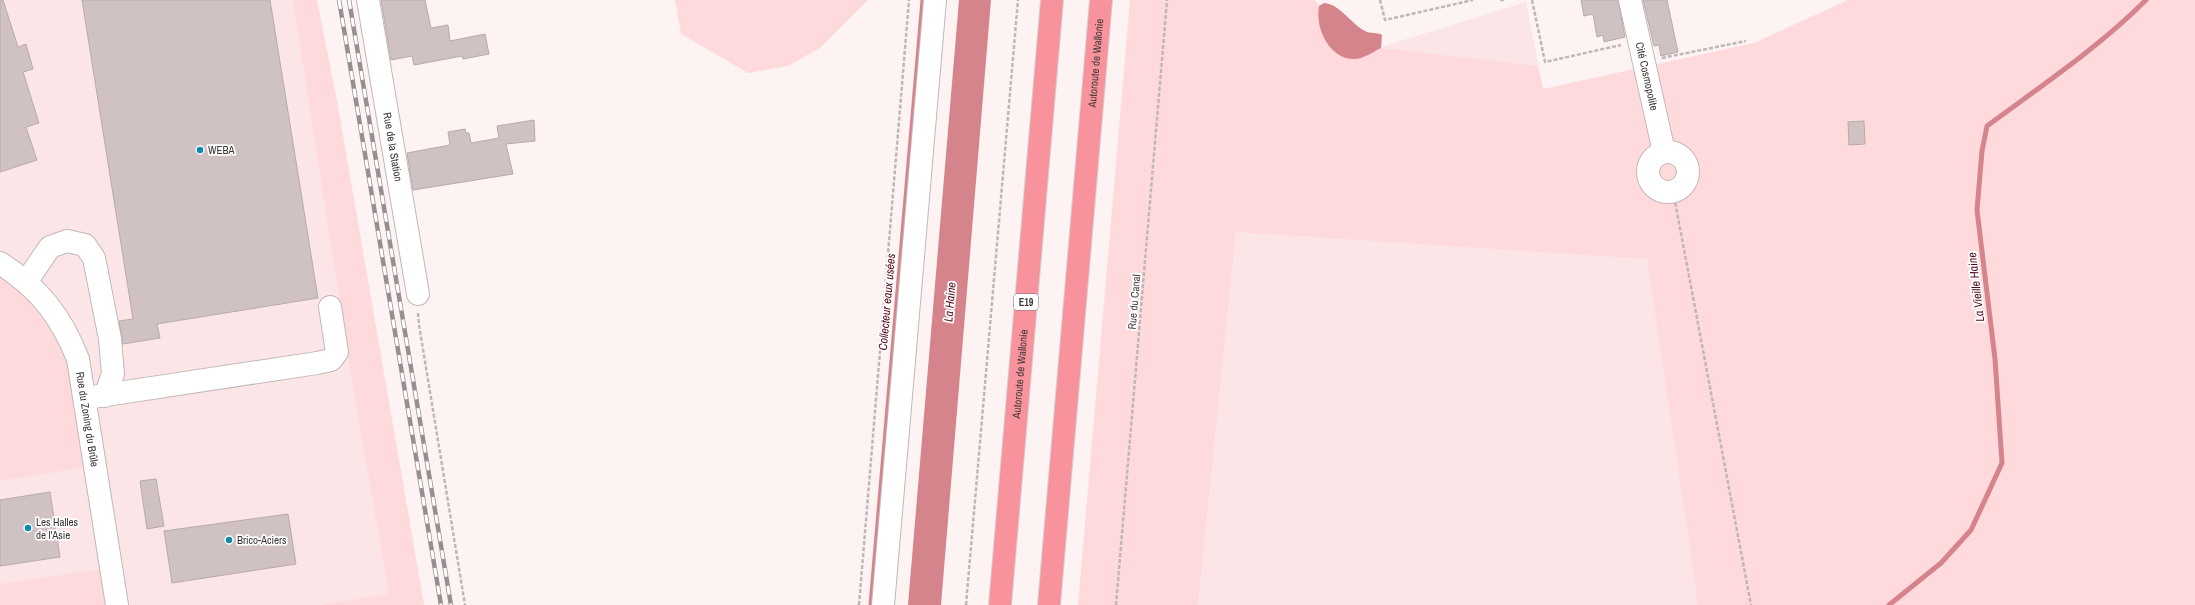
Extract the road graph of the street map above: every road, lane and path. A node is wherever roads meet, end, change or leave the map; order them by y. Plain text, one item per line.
1 (368, 0) edge
2 (909, 0) edge
3 (935, 0) edge
4 (1018, 0) edge
5 (1052, 0) edge
6 (1101, 0) edge
7 (1167, 0) edge
8 (1380, 0) edge
9 (1474, 0) edge
10 (1500, 0) edge
11 (1505, 0) edge
12 (1532, 0) edge
13 (1630, 0) edge
14 (1639, 41) junction
15 (1746, 41) dead end
16 (1644, 62) junction
17 (1664, 152) junction
18 (1673, 191) junction
19 (0, 264) edge
20 (26, 282) junction
21 (418, 294) joint
22 (330, 307) dead end
23 (96, 397) junction
24 (117, 605) edge
25 (465, 605) edge
26 (859, 605) edge
27 (883, 605) edge
28 (966, 605) edge
29 (1000, 605) edge
30 (1049, 605) edge
31 (1116, 605) edge
32 (1751, 605) edge

1 - 21 street, Rue de la Station
2 - 26 path
3 - 27 street
4 - 28 path
5 - 29 highway, Autoroute de Wallonie / E19
6 - 30 highway, Autoroute de Wallonie
7 - 31 path, Rue du Canal
8 - 9 path
10 - 11 path
12 - 14 path
13 - 14 street, Cité Cosmopolite
14 - 16 street, Cité Cosmopolite
15 - 16 path
16 - 17 street, Cité Cosmopolite
17 - 18 street
17 - 18 street
18 - 32 path
19 - 20 street, Rue du Zoning du Brûle
20 - 23 street, Rue du Zoning du Brûle
20 - 23 street
21 - 25 path
22 - 23 street
23 - 24 street, Rue du Zoning du Brûle

